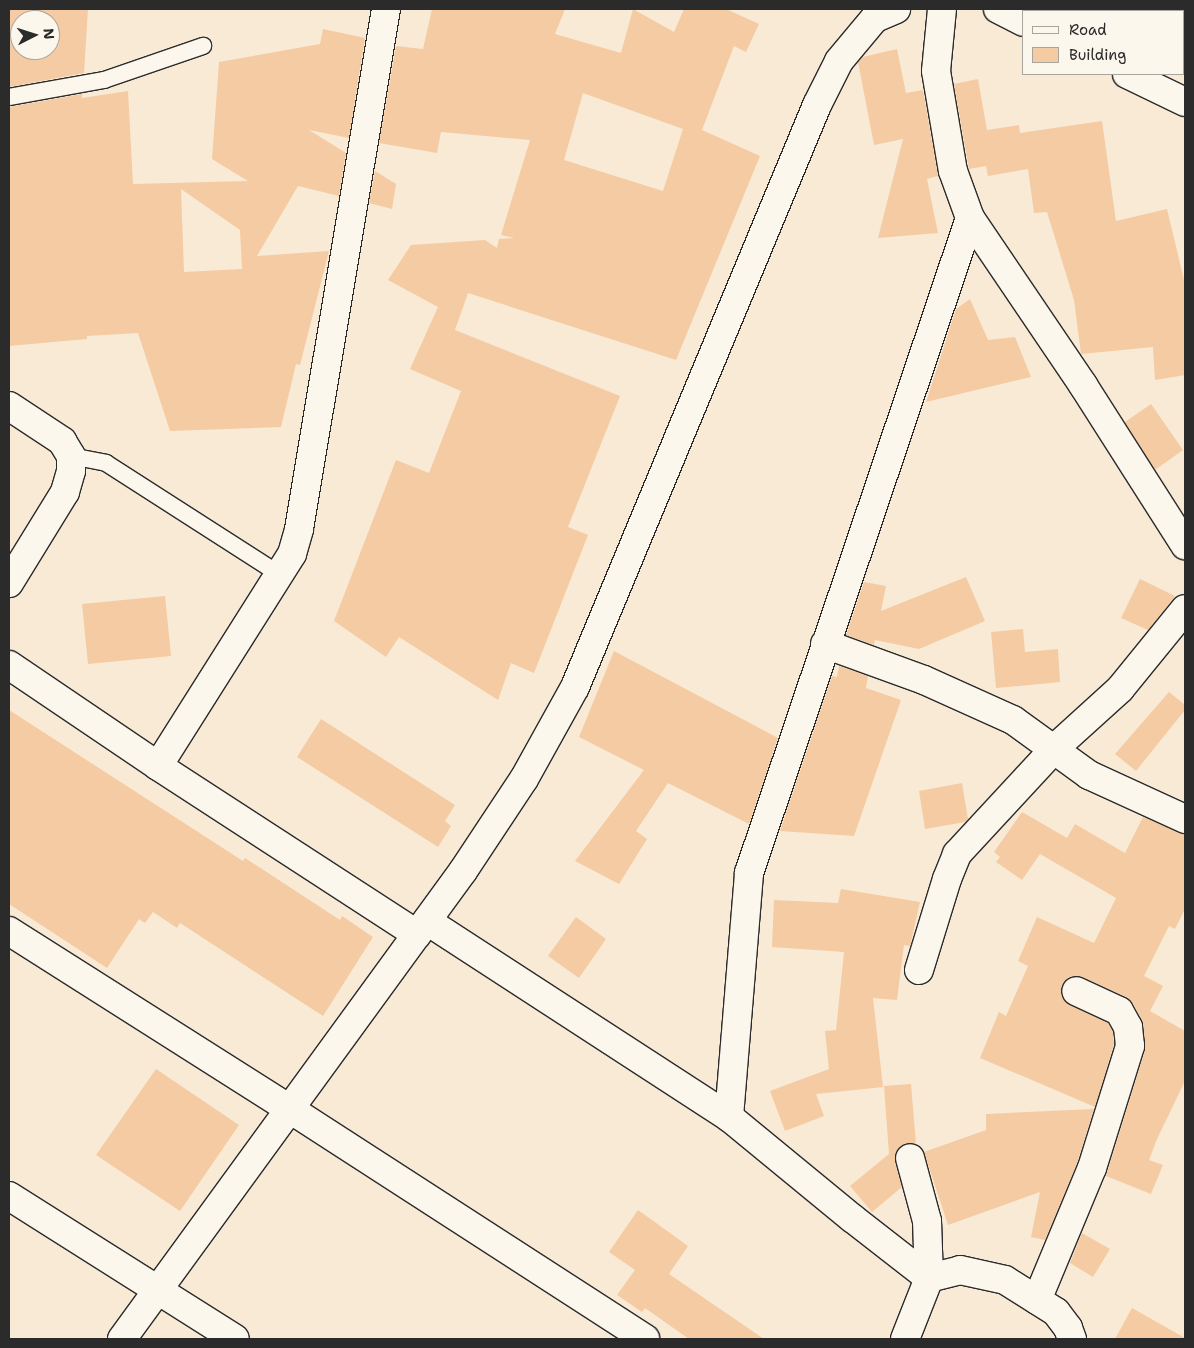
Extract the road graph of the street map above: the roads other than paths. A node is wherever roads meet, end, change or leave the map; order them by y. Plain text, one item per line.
1 (386, 9) edge
2 (896, 9) edge
3 (942, 9) edge
4 (998, 9) edge
5 (1022, 21) edge
6 (203, 46) dead end
7 (1129, 75) edge
8 (9, 97) edge
9 (1185, 102) edge
10 (970, 218) junction
11 (9, 406) edge
12 (71, 456) junction
13 (1185, 545) edge
14 (279, 574) junction
15 (9, 583) edge
16 (1185, 609) edge
17 (826, 644) junction
18 (9, 665) edge
19 (1055, 748) junction
20 (158, 766) junction
21 (1185, 819) edge
22 (422, 927) junction
23 (9, 931) edge
24 (919, 970) dead end
25 (1076, 991) dead end
26 (290, 1109) junction
27 (729, 1117) junction
28 (910, 1158) dead end
29 (9, 1196) edge
30 (929, 1278) junction
31 (156, 1290) junction
32 (1037, 1300) junction
33 (122, 1339) edge
34 (235, 1339) edge
35 (645, 1339) edge
36 (905, 1339) edge
37 (1072, 1339) edge

1 - 14 street
2 - 22 street
3 - 10 street
4 - 5 street
6 - 8 lane
7 - 9 street
10 - 13 street
10 - 17 street
11 - 12 street
12 - 14 lane
12 - 15 street
14 - 20 street
16 - 19 street
17 - 19 street
17 - 27 street
18 - 20 street
19 - 21 street
19 - 24 street
20 - 22 street
22 - 26 street
22 - 27 street
23 - 26 street
25 - 32 street
26 - 31 street
26 - 35 street
27 - 30 street
28 - 30 street
29 - 31 street
30 - 32 street
30 - 36 street
31 - 33 street
31 - 34 street
32 - 37 street

